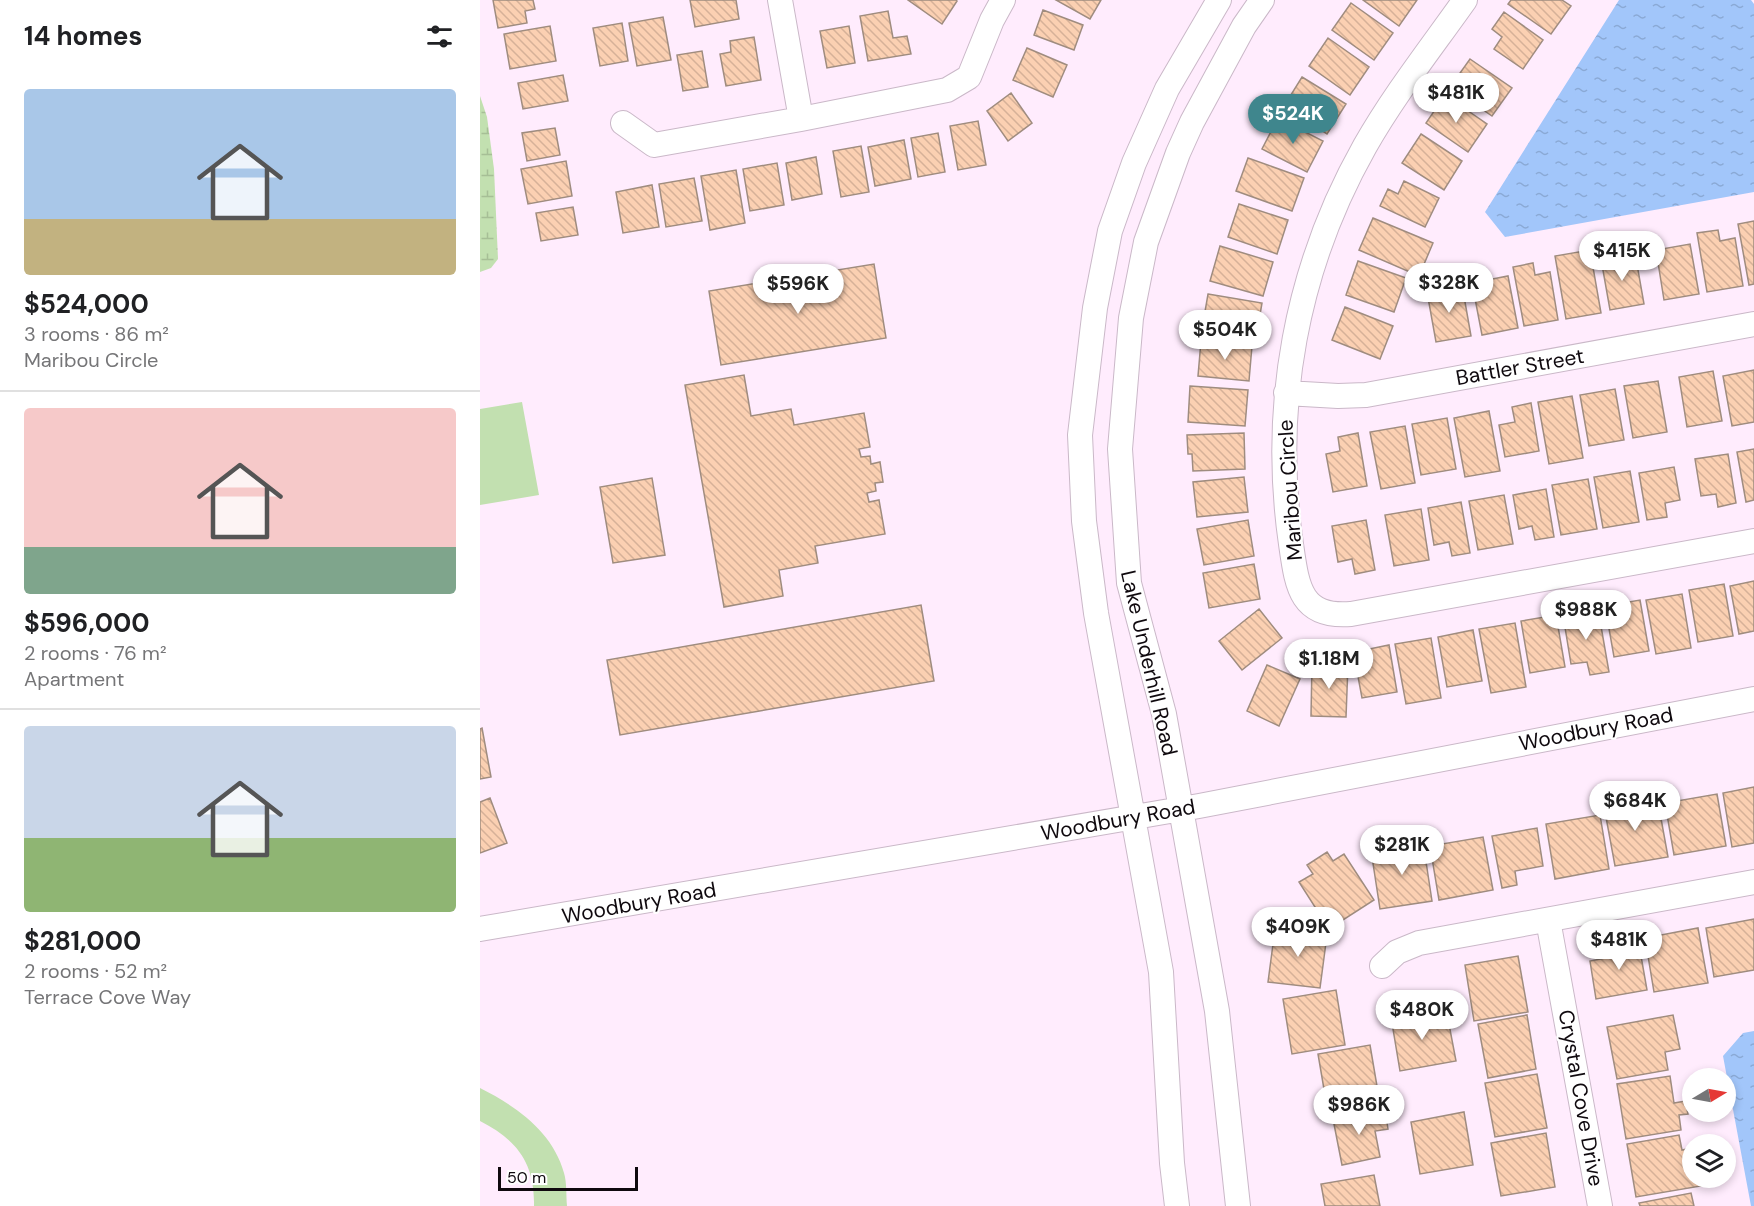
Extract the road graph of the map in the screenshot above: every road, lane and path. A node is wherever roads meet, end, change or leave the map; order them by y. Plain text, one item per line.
1 (780, 0) edge
2 (1004, 0) edge
3 (1219, 0) edge
4 (1262, 0) edge
5 (1465, 0) edge
6 (801, 119) junction
7 (623, 123) dead end
8 (1754, 324) edge
9 (1286, 393) junction
10 (1754, 541) edge
11 (1754, 699) edge
12 (1181, 809) junction
13 (1133, 817) junction
14 (1754, 882) edge
15 (1548, 920) junction
16 (480, 929) edge
17 (1382, 966) dead end
18 (1177, 1206) edge
19 (1238, 1206) edge
20 (1600, 1206) edge

1 - 6 street
2 - 6 street
3 - 13 street, Lake Underhill Road
4 - 12 street, Lake Underhill Road
5 - 9 street, Maribou Circle
6 - 7 street
8 - 9 street, Battler Street
9 - 10 street, Maribou Circle
11 - 12 street, Woodbury Road
12 - 13 street, Woodbury Road
12 - 19 street, Lake Underhill Road
13 - 16 street, Woodbury Road
13 - 18 street, Lake Underhill Road
14 - 15 street
15 - 17 street
15 - 20 street, Crystal Cove Drive

